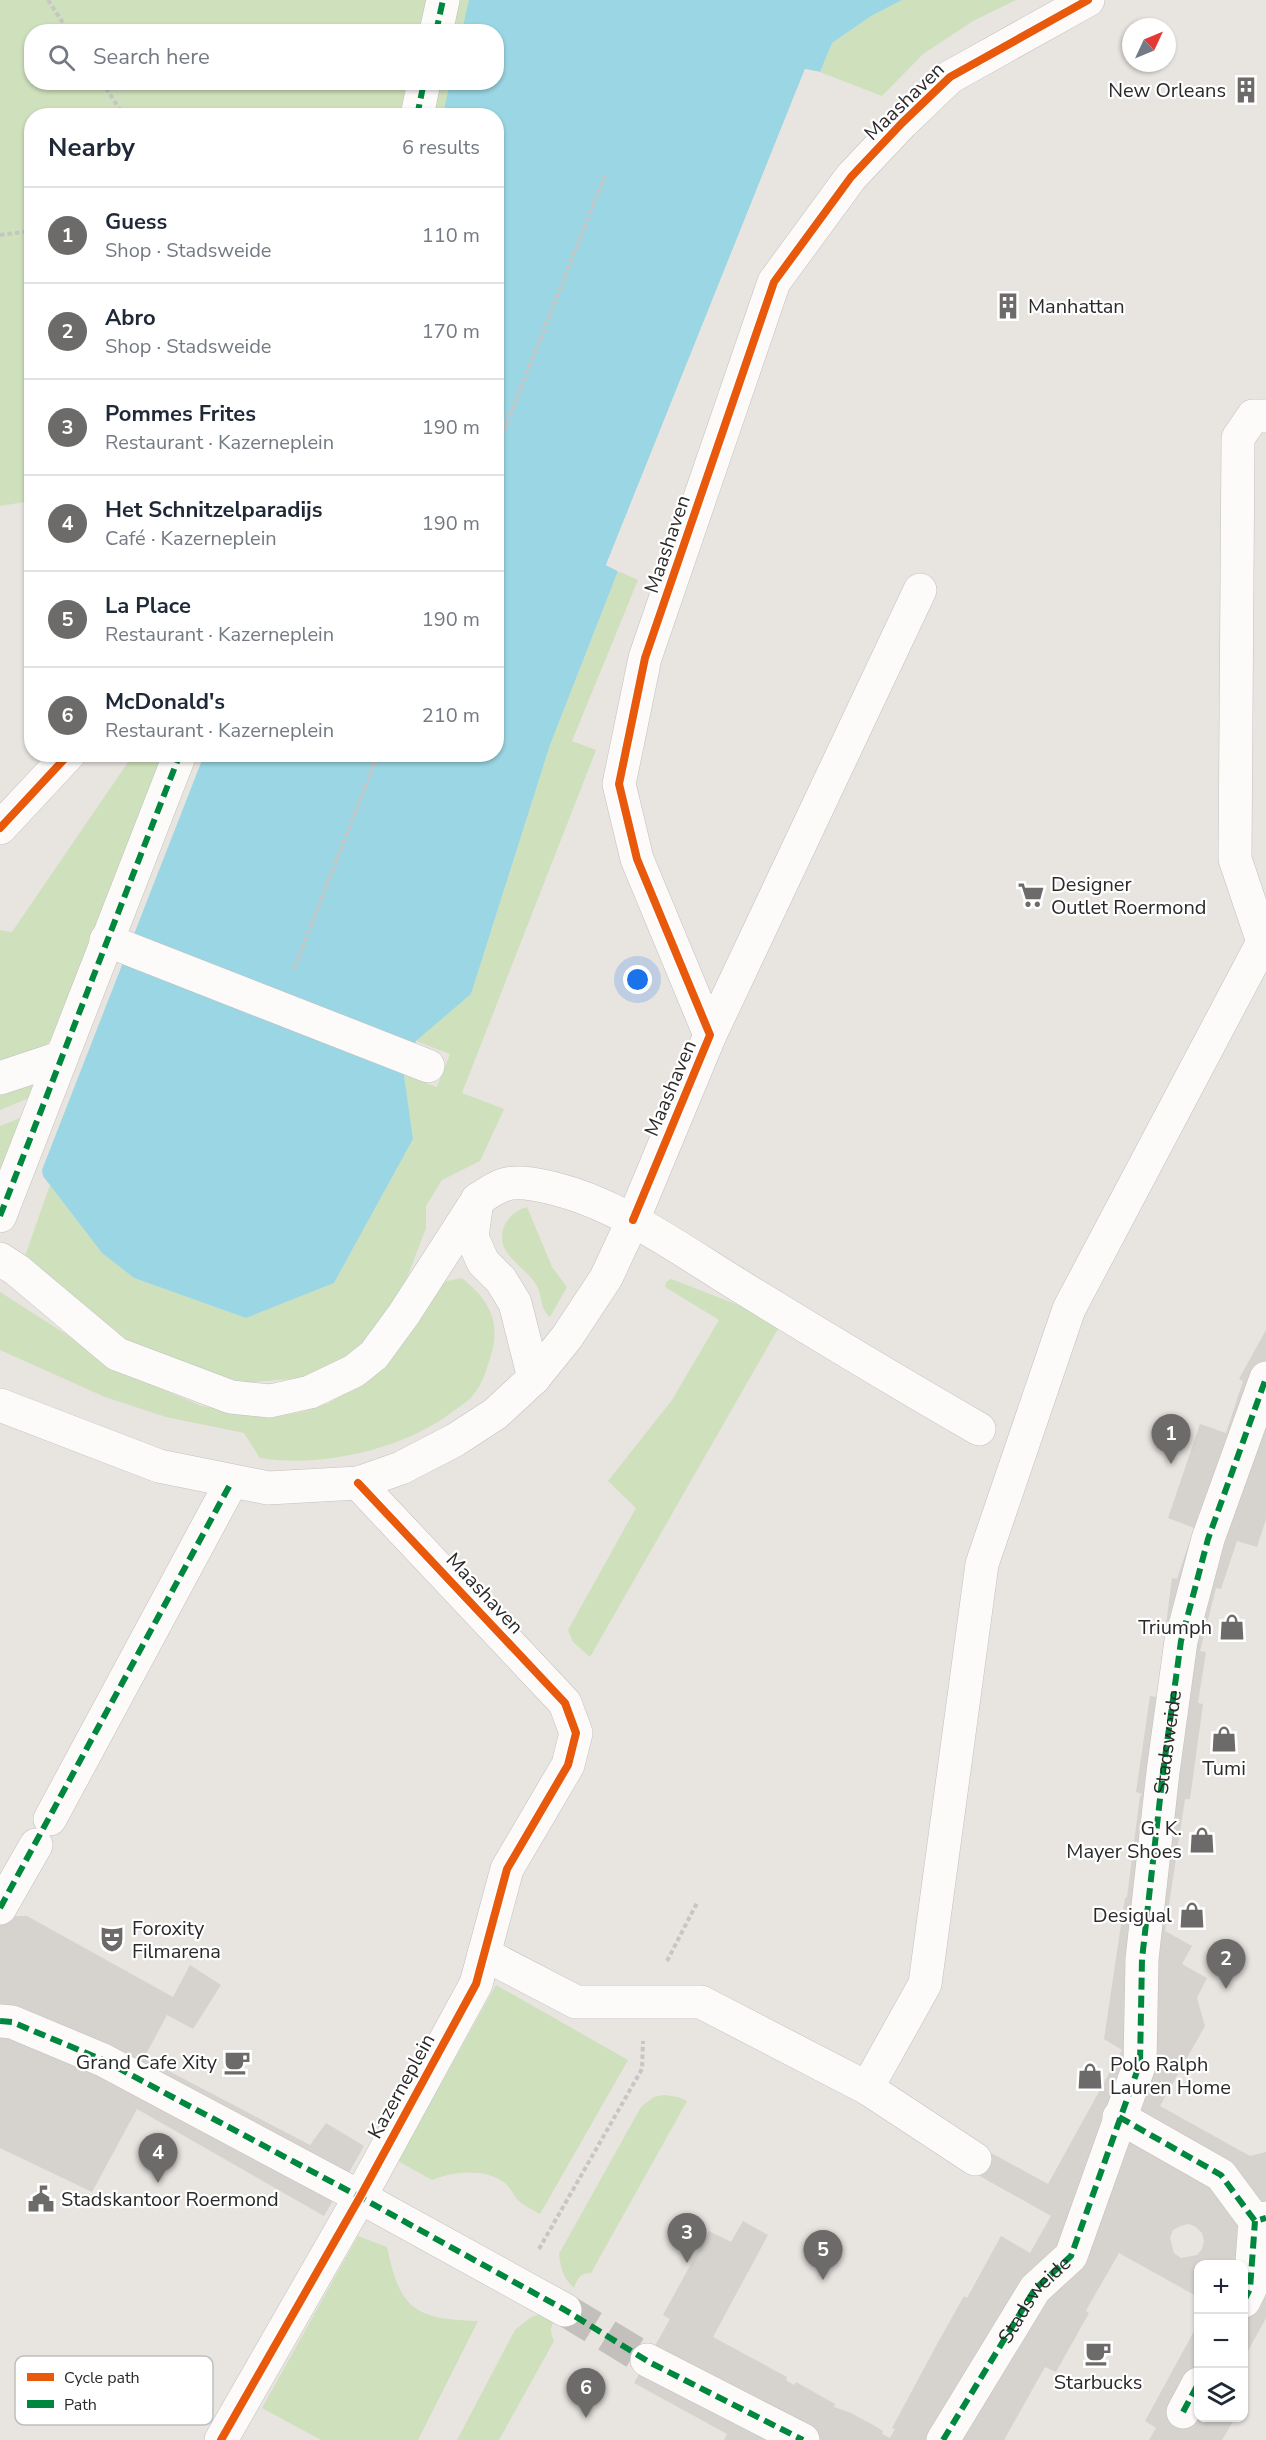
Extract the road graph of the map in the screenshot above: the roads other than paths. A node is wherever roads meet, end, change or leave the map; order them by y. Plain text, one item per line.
1 (443, 0) edge
2 (1088, 0) edge
3 (438, 24) edge
4 (422, 90) edge
5 (419, 108) edge
6 (1266, 416) edge
7 (920, 590) dead end
8 (62, 762) edge
9 (177, 762) edge
10 (0, 828) edge
11 (114, 944) junction
12 (710, 1035) junction
13 (60, 1058) junction
14 (428, 1066) dead end
15 (0, 1078) edge
16 (477, 1200) junction
17 (0, 1216) edge
18 (633, 1220) junction
19 (0, 1259) edge
20 (534, 1378) junction
21 (1266, 1378) edge
22 (0, 1405) edge
23 (979, 1429) dead end
24 (232, 1481) junction
25 (358, 1483) junction
26 (576, 1733) joint
27 (0, 1908) edge
28 (484, 1954) junction
29 (0, 2021) edge
30 (867, 2088) junction
31 (1119, 2117) junction
32 (975, 2159) dead end
33 (360, 2196) junction
34 (1261, 2219) edge
35 (1248, 2293) edge
36 (565, 2310) tunnel mouth
37 (647, 2360) tunnel mouth
38 (221, 2440) edge
39 (803, 2440) edge
40 (943, 2440) edge

1 - 3 street
2 - 12 street, Maashaven
4 - 5 street
6 - 30 street
7 - 12 street
8 - 10 street
9 - 11 street
11 - 13 street
11 - 14 street
12 - 18 street, Maashaven
13 - 15 street
13 - 17 street
16 - 18 street
16 - 19 street
16 - 20 street
18 - 20 street, Maashaven
18 - 23 street
20 - 25 street, Maashaven
21 - 31 street, Stadsweide
22 - 24 street, Maashaven
24 - 25 street, Maashaven
24 - 27 street
25 - 26 street, Maashaven
26 - 28 street, Kazerneplein
28 - 30 street
28 - 33 street, Kazerneplein
29 - 33 street
30 - 32 street
31 - 34 street
31 - 40 street, Stadsweide
33 - 36 street
33 - 38 street, Kazerneplein
34 - 35 street
37 - 39 street

